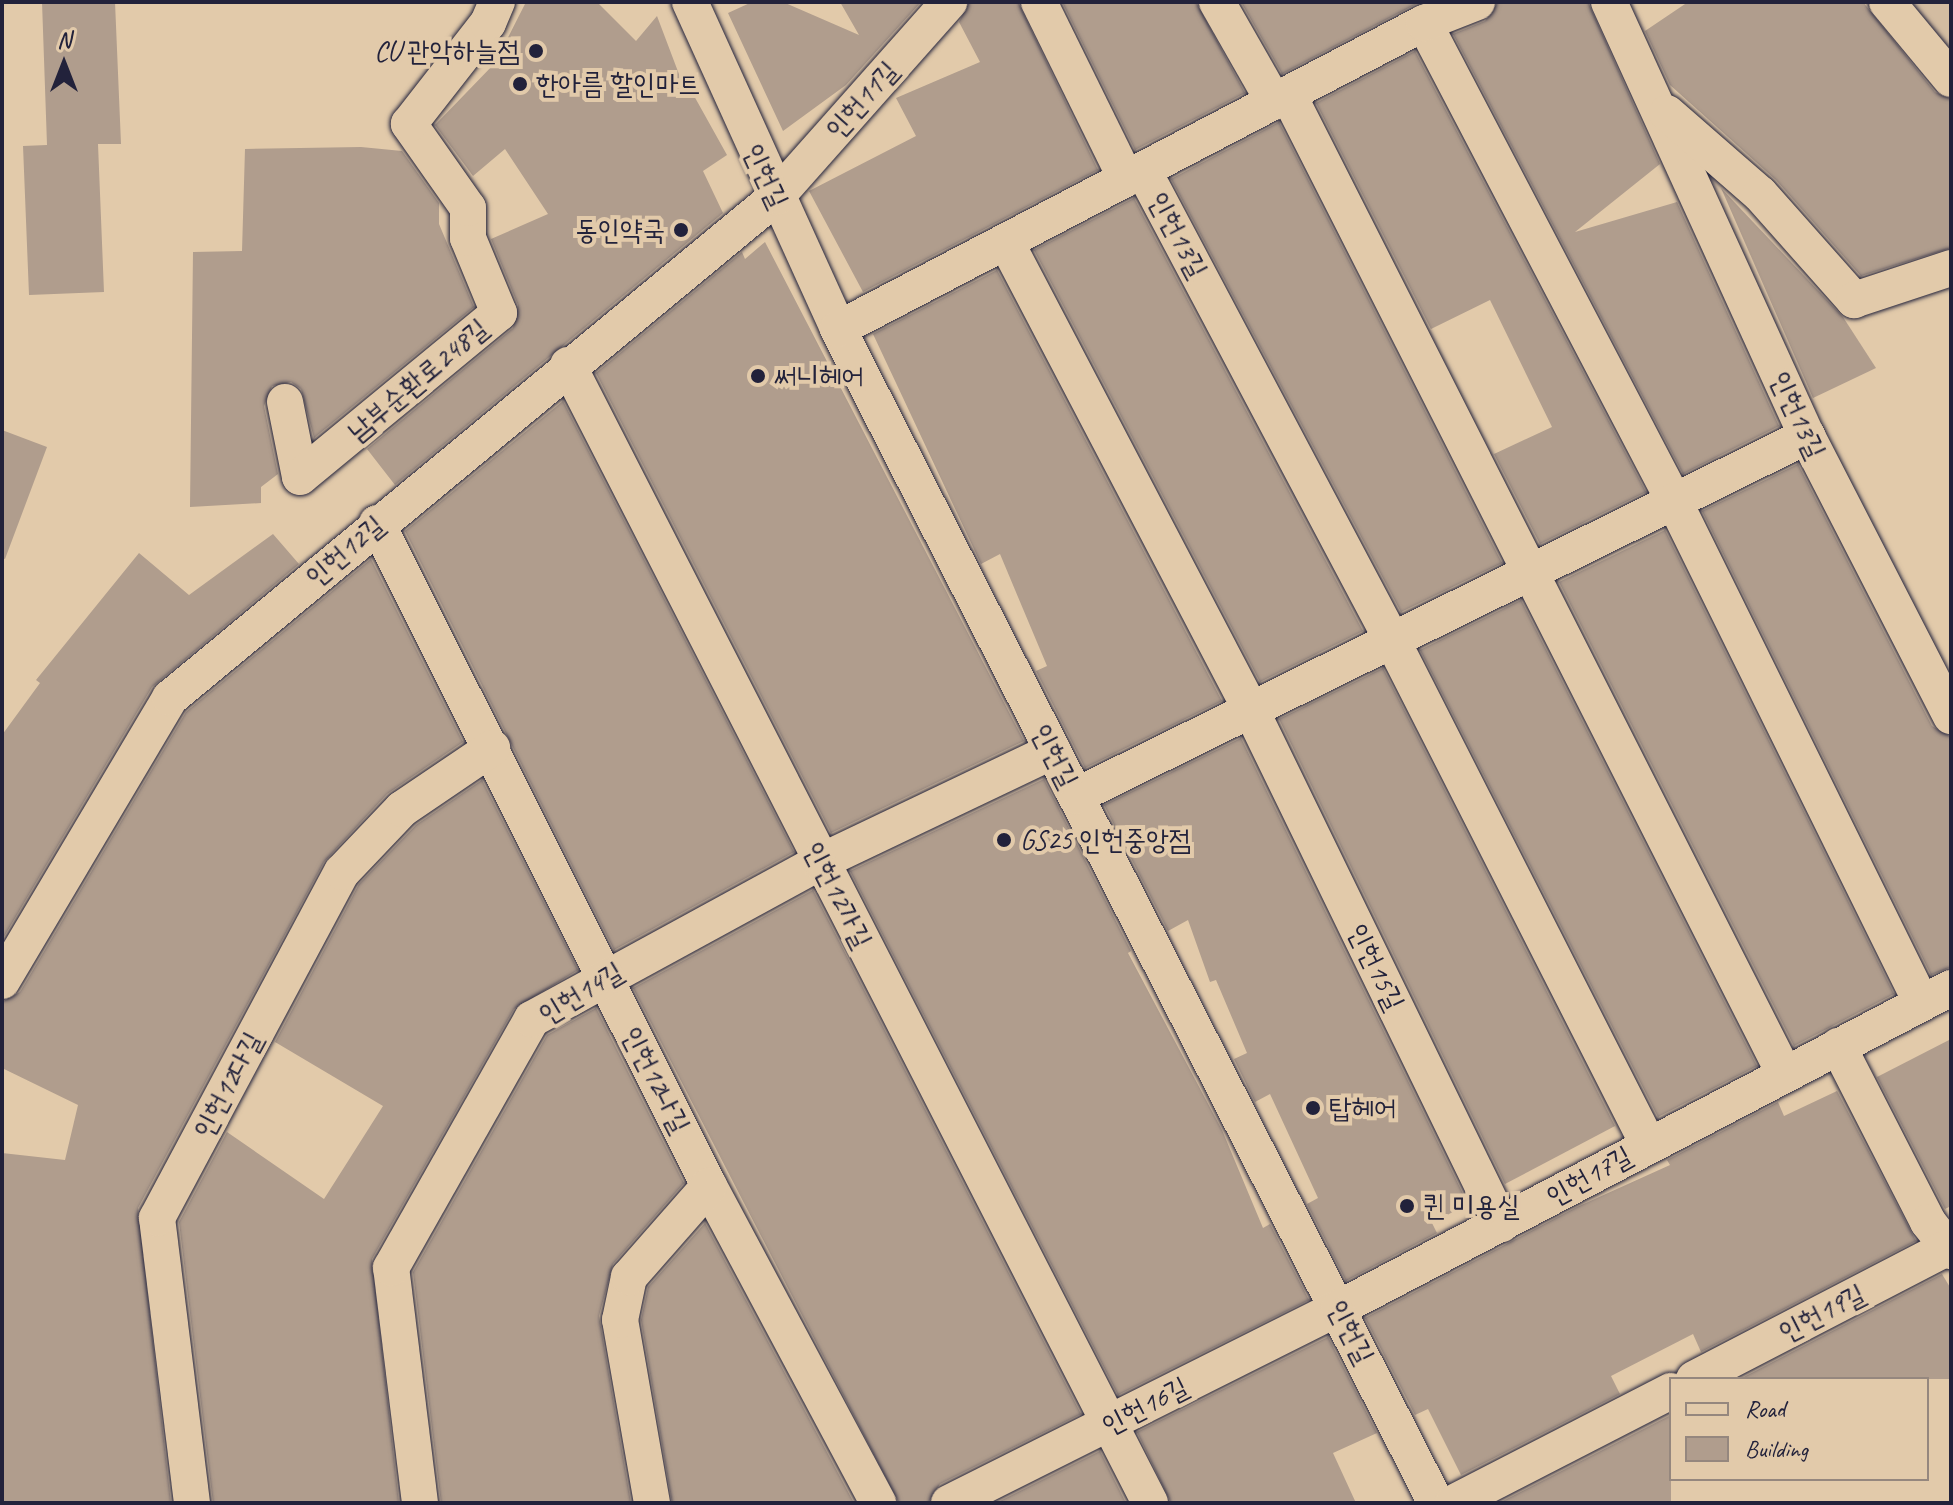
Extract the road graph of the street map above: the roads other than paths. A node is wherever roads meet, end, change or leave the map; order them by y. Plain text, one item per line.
1 (497, 2) edge
2 (949, 2) edge
3 (1039, 2) edge
4 (1217, 2) edge
5 (1477, 2) edge
6 (1609, 2) edge
7 (1887, 2) edge
8 (689, 4) edge
9 (1413, 18) edge
10 (1951, 79) edge
11 (1281, 98) junction
12 (1659, 107) junction
13 (1134, 174) junction
14 (776, 197) junction
15 (1006, 242) junction
16 (1951, 268) edge
17 (838, 329) junction
18 (568, 365) junction
19 (285, 402) dead end
20 (1807, 436) junction
21 (1674, 501) junction
22 (377, 523) junction
23 (1531, 571) junction
24 (1392, 640) junction
25 (1251, 710) junction
26 (1951, 716) edge
27 (492, 748) junction
28 (1053, 751) junction
29 (1076, 796) junction
30 (820, 862) junction
31 (605, 977) junction
32 (2, 981) edge
33 (1936, 995) edge
34 (1838, 1046) junction
35 (1784, 1073) junction
36 (1648, 1144) junction
37 (709, 1186) junction
38 (1501, 1224) junction
39 (1950, 1248) edge
40 (1339, 1308) junction
41 (1698, 1377) edge
42 (1669, 1392) edge
43 (1110, 1424) junction
44 (192, 1503) edge
45 (420, 1503) edge
46 (652, 1503) edge
47 (878, 1503) edge
48 (949, 1503) edge
49 (1150, 1503) edge
50 (1436, 1503) edge
51 (1453, 1503) edge

1 - 19 street, 남부순환로248길
2 - 14 street, 인헌11길
3 - 13 street
4 - 11 street
5 - 9 street, 인헌13길
6 - 12 street, 인헌13길
7 - 10 street
8 - 14 street, 인헌길
9 - 11 street, 인헌13길
9 - 21 street
11 - 13 street, 인헌13길
11 - 23 street
12 - 16 street, 인헌13길
12 - 20 street, 인헌13길
13 - 15 street, 인헌13길
13 - 24 street, 인헌13길
14 - 17 street, 인헌길
14 - 18 street, 인헌12길
15 - 17 street, 인헌13길
15 - 25 street
17 - 28 street, 인헌길
18 - 22 street, 인헌12길
18 - 30 street, 인헌12가길
20 - 21 street
20 - 26 street, 인헌13길
21 - 23 street
21 - 33 street
22 - 27 street, 인헌12나길
22 - 32 street, 인헌12길
23 - 24 street
23 - 35 street
24 - 25 street
24 - 36 street
25 - 29 street
25 - 38 street, 인헌15길
27 - 31 street, 인헌12나길
27 - 44 street, 인헌12다길
28 - 29 street, 인헌길
28 - 30 street, 인헌14길
29 - 40 street, 인헌길
30 - 31 street, 인헌14길
30 - 43 street, 인헌12가길
31 - 37 street, 인헌12나길
31 - 45 street, 인헌14길
33 - 34 street, 인헌17길
34 - 35 street, 인헌17길
34 - 39 street
35 - 36 street, 인헌17길
36 - 38 street, 인헌17길
37 - 46 street
37 - 47 street, 인헌12나길
38 - 40 street, 인헌17길
39 - 41 street, 인헌19길
40 - 43 street, 인헌16길
40 - 50 street, 인헌길
42 - 51 street
43 - 48 street, 인헌16길
43 - 49 street, 인헌12가길

